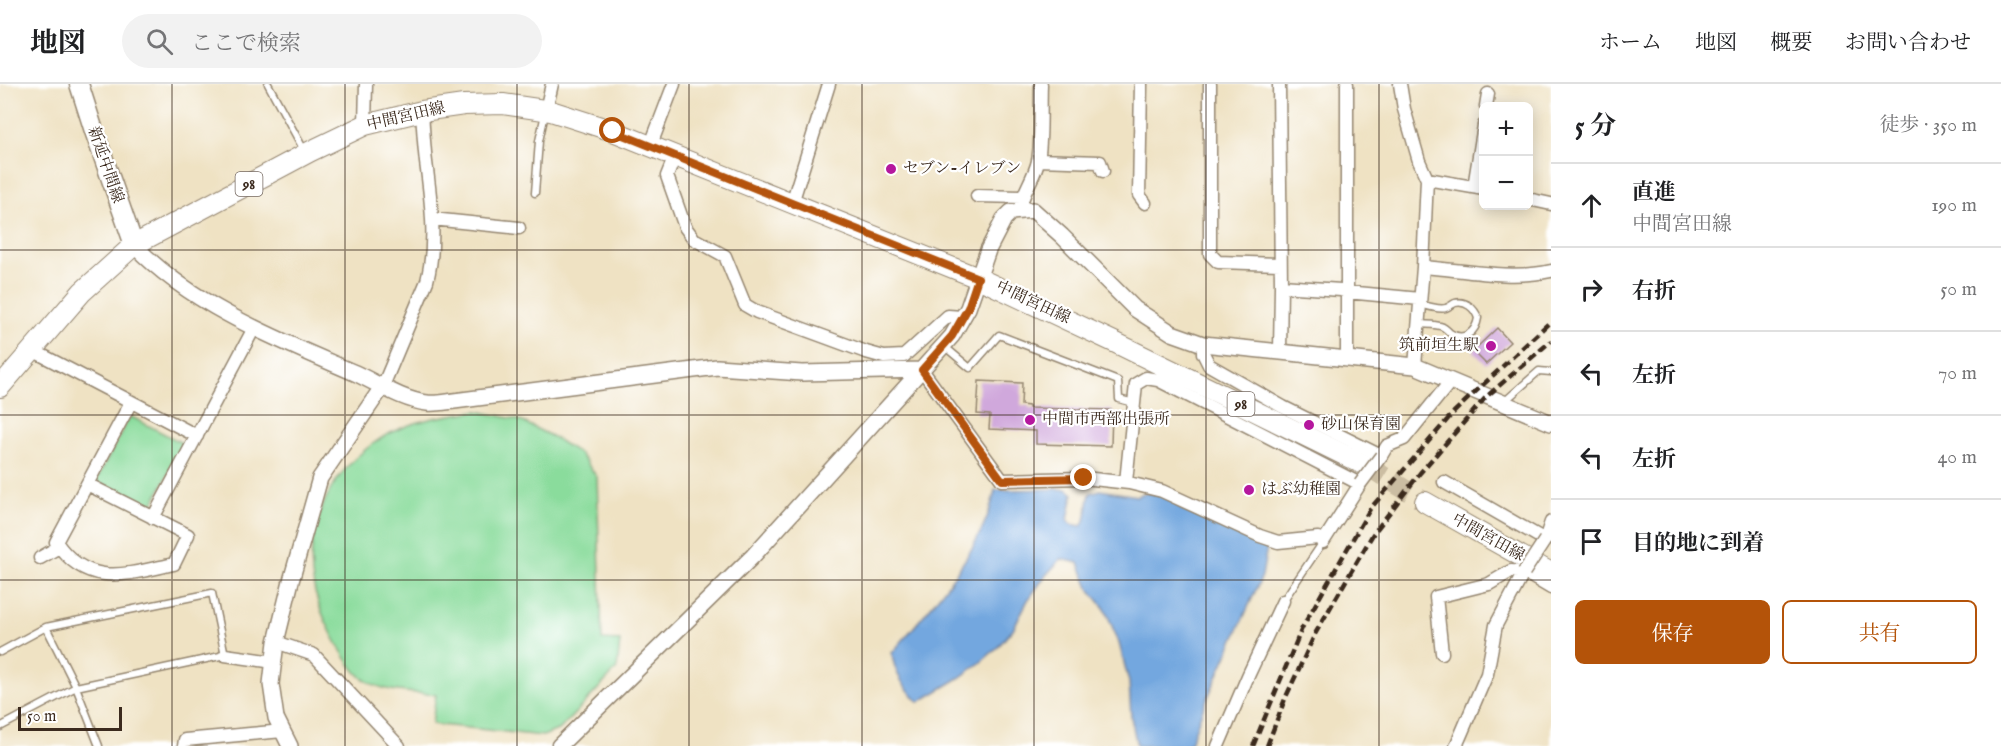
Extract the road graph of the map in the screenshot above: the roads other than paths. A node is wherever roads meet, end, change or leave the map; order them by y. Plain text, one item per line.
1 (79, 84) edge
2 (268, 84) edge
3 (366, 84) edge
4 (552, 84) edge
5 (674, 84) edge
6 (829, 84) edge
7 (1041, 84) edge
8 (1142, 84) edge
9 (1210, 84) edge
10 (1279, 84) edge
11 (1347, 84) edge
12 (1400, 84) edge
13 (546, 110) junction
14 (422, 111) junction
15 (365, 125) junction
16 (650, 147) junction
17 (306, 154) junction
18 (675, 156) junction
19 (1038, 160) junction
20 (1103, 171) dead end
21 (1426, 179) junction
22 (1479, 188) edge
23 (535, 193) dead end
24 (977, 196) dead end
25 (1533, 200) edge
26 (792, 203) junction
27 (1021, 203) junction
28 (1145, 203) dead end
29 (1551, 204) edge
30 (432, 219) junction
31 (519, 228) dead end
32 (134, 244) junction
33 (1280, 264) junction
34 (1423, 267) junction
35 (1551, 272) edge
36 (978, 278) junction
37 (1281, 286) junction
38 (1347, 292) junction
39 (1420, 302) junction
40 (962, 317) junction
41 (1419, 324) junction
42 (254, 328) junction
43 (1203, 344) junction
44 (943, 346) junction
45 (32, 350) junction
46 (1280, 351) junction
47 (1347, 359) junction
48 (1415, 366) junction
49 (922, 370) junction
50 (1551, 372) edge
51 (1450, 382) junction
52 (383, 386) junction
53 (0, 387) edge
54 (131, 402) junction
55 (1134, 403) junction
56 (1502, 403) junction
57 (1551, 423) edge
58 (196, 436) junction
59 (1370, 469) junction
60 (1126, 482) junction
61 (1444, 482) dead end
62 (87, 484) junction
63 (1425, 502) tunnel mouth
64 (153, 518) junction
65 (1551, 522) edge
66 (1323, 542) junction
67 (1548, 542) edge
68 (59, 547) junction
69 (40, 558) dead end
70 (1524, 572) junction
71 (1551, 573) edge
72 (1551, 588) edge
73 (1283, 601) joint
74 (46, 627) junction
75 (276, 642) junction
76 (0, 652) edge
77 (1442, 653) dead end
78 (225, 655) junction
79 (274, 662) junction
80 (76, 687) junction
81 (0, 728) edge
82 (283, 731) junction
83 (99, 746) edge
84 (184, 746) edge
85 (290, 746) edge
86 (399, 746) edge
87 (559, 746) edge
88 (1218, 746) edge
89 (1456, 746) edge

1 - 32 main road, 新延中間線
2 - 17 lane
3 - 15 street
4 - 13 street
5 - 16 street
6 - 26 street
7 - 19 street
8 - 28 street
9 - 33 street
10 - 33 street
11 - 38 street
12 - 21 street
13 - 14 main road, 中間宮田線 / 98
13 - 16 main road, 中間宮田線 / 98
13 - 23 lane
14 - 15 main road, 中間宮田線 / 98
14 - 30 street
15 - 17 main road, 中間宮田線 / 98
16 - 18 main road, 中間宮田線 / 98
17 - 32 main road, 中間宮田線 / 98
18 - 26 main road, 中間宮田線 / 98
18 - 40 street
19 - 20 street
19 - 27 street
21 - 22 street
21 - 34 street
24 - 27 street
25 - 29 street
26 - 36 main road, 中間宮田線 / 98
27 - 36 street
27 - 43 street
30 - 31 street
30 - 52 street
32 - 42 street
32 - 45 main road, 中間宮田線 / 98
33 - 37 street
34 - 35 street
34 - 39 street
36 - 40 street
36 - 59 main road, 中間宮田線 / 98
37 - 38 street
37 - 46 street
38 - 39 street
38 - 47 street
39 - 41 street
39 - 41 lane
40 - 44 street
41 - 48 street
42 - 52 street
42 - 58 street
43 - 46 street
43 - 59 street
44 - 49 street
44 - 55 lane
45 - 53 main road, 中間宮田線 / 98
45 - 54 street
46 - 47 street
47 - 48 street
48 - 51 street
49 - 52 street
49 - 60 street
49 - 87 street
50 - 56 lane
51 - 56 street
51 - 59 street
52 - 75 street
54 - 58 street
54 - 62 street
55 - 59 street
55 - 60 street
56 - 57 street
58 - 64 street
59 - 66 street
60 - 66 street
61 - 67 street
62 - 64 street
62 - 68 street
63 - 71 main road, 中間宮田線
64 - 68 street
65 - 67 street
66 - 73 lane
67 - 70 street, bridge
68 - 69 street
70 - 72 street
70 - 77 street
70 - 89 street
73 - 88 street
74 - 76 lane
74 - 78 lane
74 - 80 lane
75 - 79 street
75 - 86 street
78 - 79 street
78 - 80 lane
79 - 82 street
80 - 81 lane
80 - 83 lane
82 - 84 street
82 - 85 street

